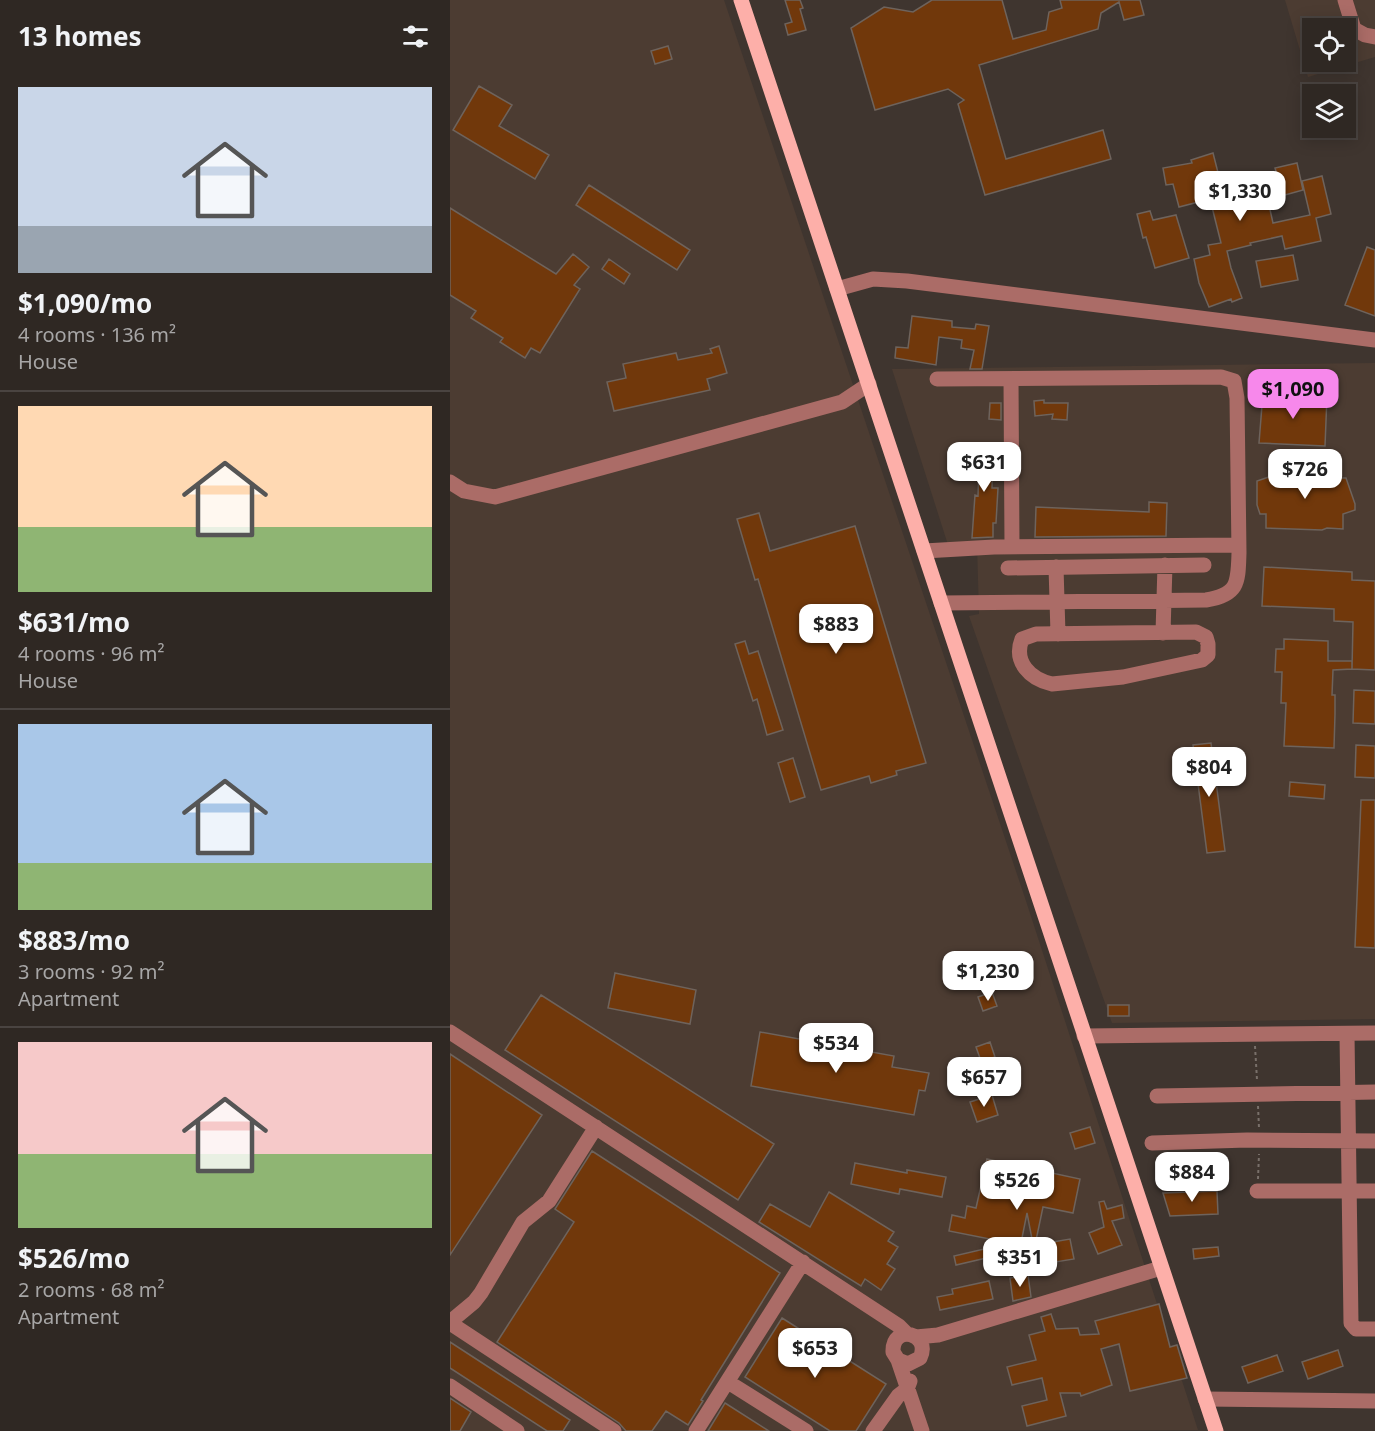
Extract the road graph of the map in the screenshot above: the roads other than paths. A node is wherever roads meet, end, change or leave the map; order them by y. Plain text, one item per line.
1 (741, 0) edge
2 (1345, 0) edge
3 (1375, 36) edge
4 (837, 290) junction
5 (1375, 340) edge
6 (937, 379) dead end
7 (1011, 379) junction
8 (868, 384) junction
9 (450, 482) edge
10 (1239, 545) junction
11 (1012, 547) junction
12 (924, 551) junction
13 (1204, 565) dead end
14 (1165, 566) junction
15 (1056, 567) junction
16 (1008, 568) dead end
17 (1163, 600) junction
18 (1058, 601) junction
19 (941, 603) junction
20 (1163, 633) junction
21 (1058, 634) junction
22 (450, 1032) edge
23 (1375, 1033) edge
24 (1347, 1034) junction
25 (1084, 1036) junction
26 (1375, 1092) edge
27 (1347, 1093) junction
28 (1157, 1096) dead end
29 (596, 1127) junction
30 (1348, 1141) junction
31 (1375, 1141) edge
32 (1152, 1143) dead end
33 (1257, 1191) road end
34 (1348, 1191) junction
35 (1375, 1191) edge
36 (803, 1262) junction
37 (1161, 1268) junction
38 (848, 1292) junction
39 (450, 1323) edge
40 (1375, 1329) edge
41 (915, 1345) junction
42 (896, 1354) junction
43 (728, 1382) junction
44 (450, 1386) edge
45 (908, 1389) junction
46 (1205, 1399) junction
47 (1375, 1401) edge
48 (517, 1431) edge
49 (614, 1431) edge
50 (696, 1431) edge
51 (806, 1431) edge
52 (873, 1431) edge
53 (922, 1431) edge
54 (1216, 1431) edge

1 - 4 main road
2 - 3 street
4 - 5 street
4 - 8 main road
6 - 7 street
7 - 10 street
7 - 11 street
8 - 9 street
8 - 12 main road
10 - 11 street
10 - 17 street
11 - 12 street
12 - 19 main road
13 - 14 street
14 - 15 street
14 - 17 street
15 - 16 street
15 - 18 street
17 - 18 street
17 - 20 street
18 - 19 street
18 - 21 street
19 - 25 main road
20 - 21 street
20 - 21 street
22 - 29 street
23 - 24 street
24 - 25 street
24 - 27 street
25 - 37 main road
26 - 27 street
27 - 28 street
27 - 30 street
29 - 36 street
29 - 39 street
30 - 31 street
30 - 32 street
30 - 34 street
33 - 34 street
34 - 35 street
34 - 40 street
36 - 38 street
36 - 43 street
37 - 41 street
37 - 46 main road
38 - 41 street
38 - 42 street
39 - 49 street
41 - 42 street
41 - 42 street
41 - 45 street
42 - 45 street
43 - 50 street
43 - 51 street
44 - 48 street
45 - 52 street
45 - 53 street
46 - 47 street
46 - 54 main road

